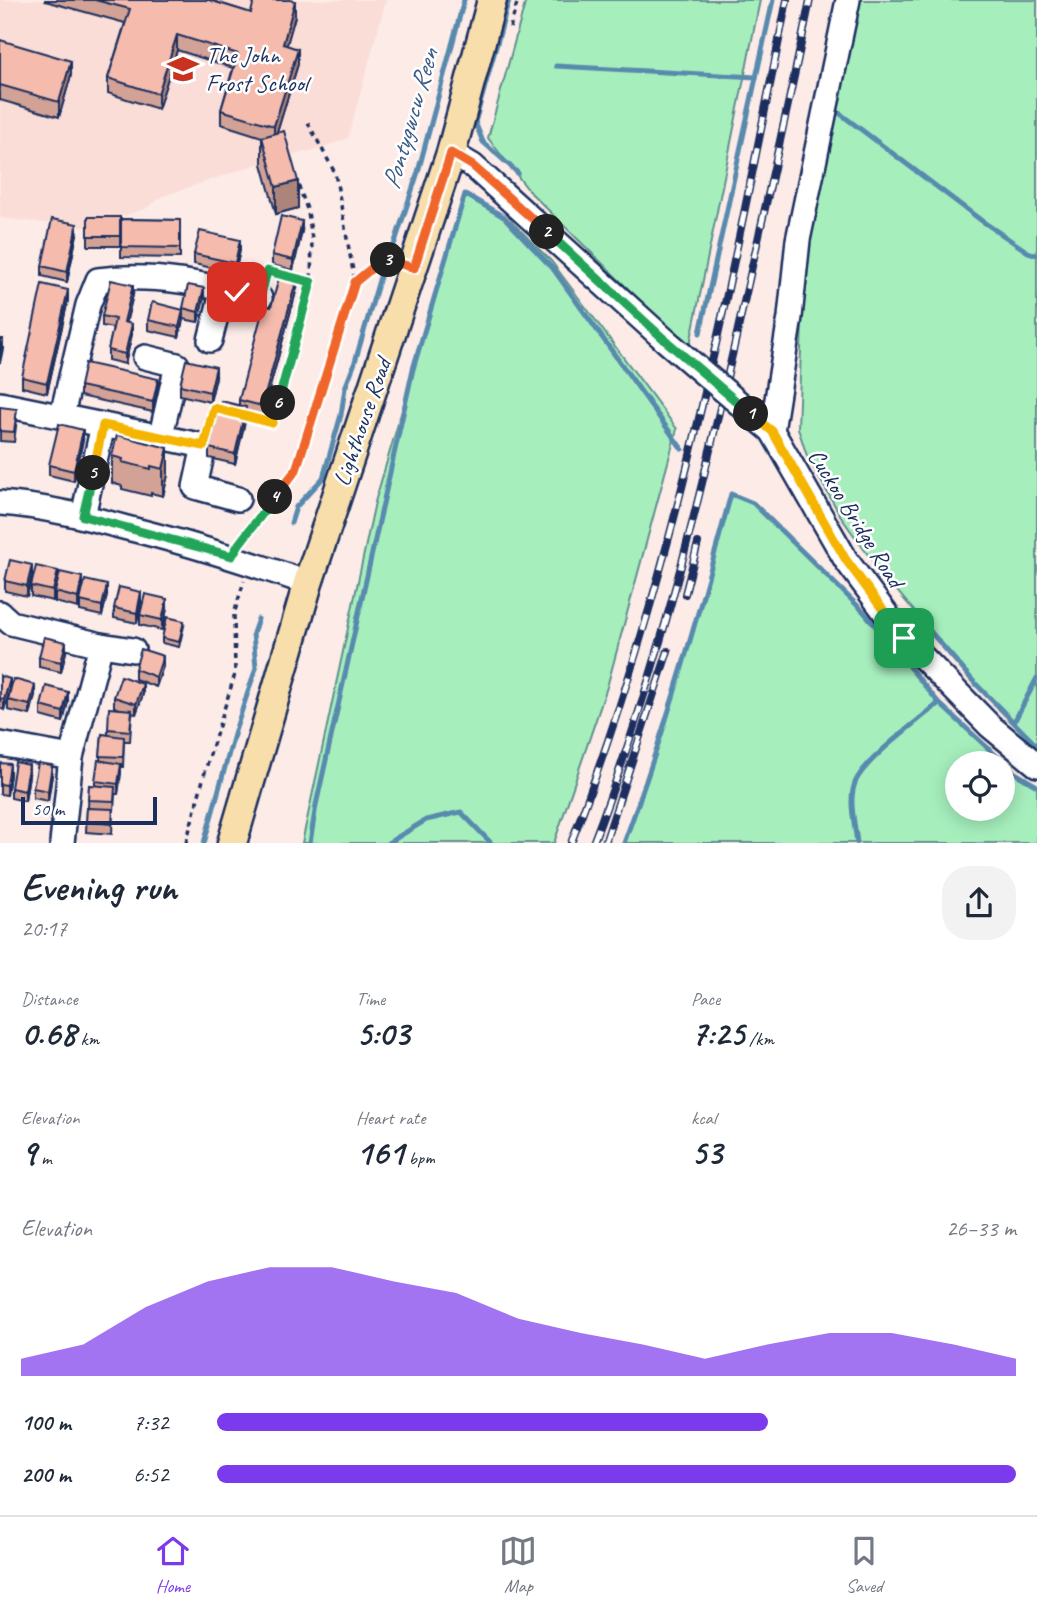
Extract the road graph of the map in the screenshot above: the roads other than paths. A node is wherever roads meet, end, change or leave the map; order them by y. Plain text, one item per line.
1 (492, 0) edge
2 (848, 0) edge
3 (451, 153) junction
4 (223, 289) junction
5 (260, 298) road end
6 (210, 340) dead end
7 (145, 357) dead end
8 (0, 404) edge
9 (62, 415) junction
10 (103, 425) junction
11 (772, 431) junction
12 (160, 436) junction
13 (238, 499) dead end
14 (0, 503) edge
15 (83, 516) junction
16 (308, 583) junction
17 (0, 613) edge
18 (101, 645) junction
19 (132, 650) dead end
20 (0, 744) edge
21 (71, 757) junction
22 (1037, 765) edge
23 (62, 843) edge
24 (232, 843) edge

1 - 3 main road, Lighthouse Road
2 - 11 street
3 - 11 street, Cuckoo Bridge Road, bridge
3 - 16 main road, Lighthouse Road
4 - 5 street
4 - 6 street
4 - 9 street
7 - 12 street
8 - 9 street
9 - 10 street
10 - 12 street
10 - 15 street
11 - 22 street, Cuckoo Bridge Road
12 - 13 street
14 - 15 street
15 - 16 street
16 - 24 main road, Lighthouse Road
17 - 18 street
18 - 19 street
18 - 21 street
20 - 21 street
21 - 23 street

